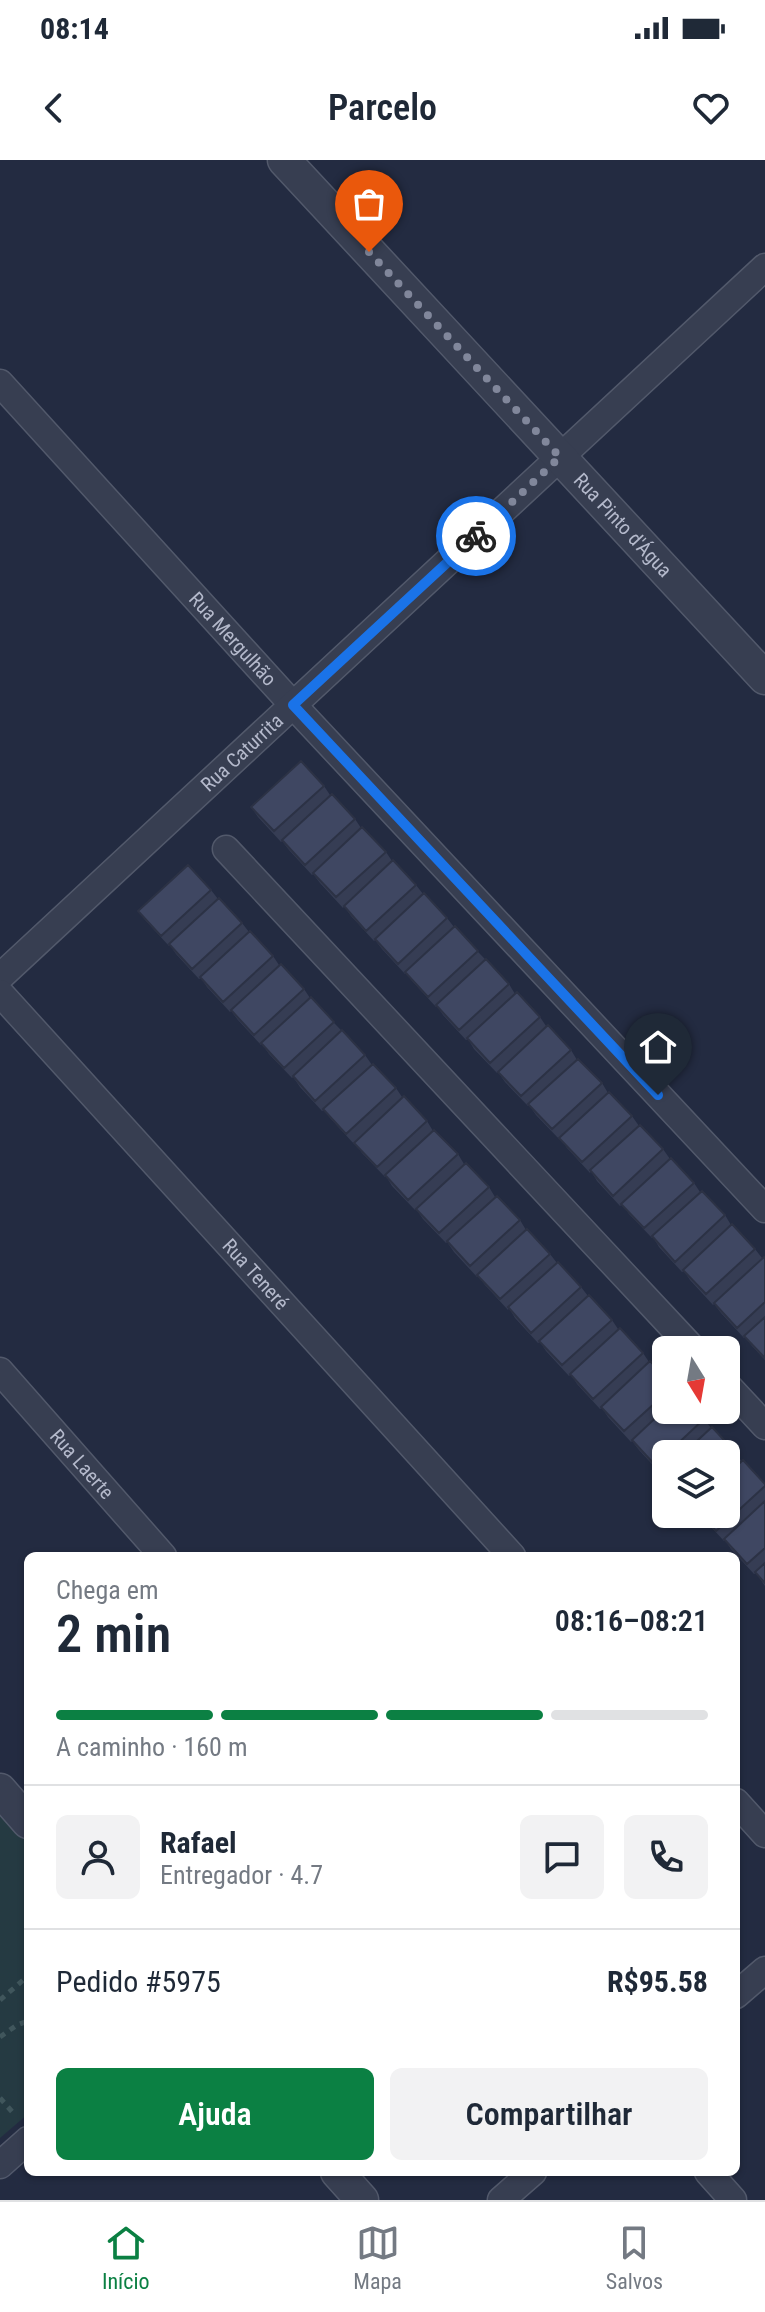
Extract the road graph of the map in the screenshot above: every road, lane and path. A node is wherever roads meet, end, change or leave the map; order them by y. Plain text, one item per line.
1 (284, 160) edge
2 (765, 267) edge
3 (0, 383) edge
4 (560, 457) junction
5 (765, 678) edge
6 (293, 705) junction
7 (226, 849) dead end
8 (0, 977) edge
9 (0, 993) edge
10 (765, 1209) edge
11 (681, 1336) edge
12 (0, 1371) edge
13 (740, 1399) edge
14 (765, 1426) edge
15 (159, 1552) edge
16 (508, 1552) edge
17 (0, 1790) edge
18 (740, 1806) edge
19 (24, 1817) edge
20 (765, 1834) edge
21 (765, 1970) edge
22 (24, 1979) edge
23 (740, 1992) edge
24 (0, 2000) edge
25 (24, 2022) edge
26 (0, 2037) edge
27 (24, 2144) edge
28 (0, 2165) edge
29 (341, 2176) edge
30 (528, 2176) edge
31 (712, 2176) edge
32 (362, 2200) edge
33 (501, 2200) edge
34 (733, 2200) edge

1 - 4 street, Rua Pinto d'Água
2 - 4 street, Rua Caturrita
3 - 6 street, Rua Mergulhão
4 - 5 street, Rua Pinto d'Água
4 - 6 street, Rua Caturrita
6 - 8 street, Rua Caturrita
6 - 10 street, Rua Mergulhão
7 - 11 street
9 - 16 street, Rua Teneré
12 - 15 street, Rua Laerte
13 - 14 street
17 - 19 street
18 - 20 street
21 - 23 street
22 - 24 path
25 - 26 path
27 - 28 street
29 - 32 street
30 - 33 street
31 - 34 street

